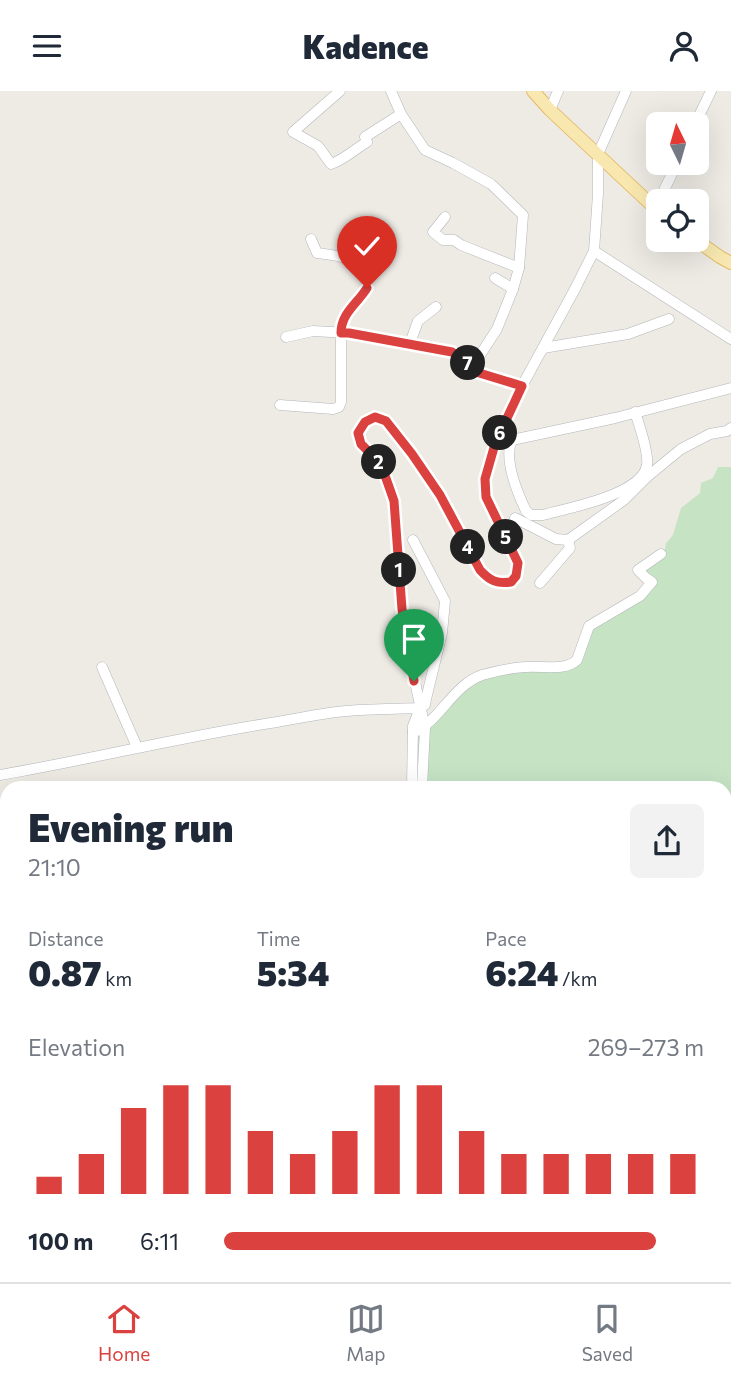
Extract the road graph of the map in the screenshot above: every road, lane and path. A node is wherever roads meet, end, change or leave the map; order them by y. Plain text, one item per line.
1 (340, 91) edge
2 (391, 91) edge
3 (533, 91) edge
4 (558, 91) edge
5 (626, 91) edge
6 (711, 91) edge
7 (550, 110) junction
8 (701, 112) edge
9 (401, 114) junction
10 (598, 154) junction
11 (646, 196) edge
12 (445, 217) dead end
13 (311, 239) dead end
14 (709, 249) edge
15 (594, 251) junction
16 (731, 263) edge
17 (519, 268) junction
18 (495, 278) dead end
19 (513, 289) junction
20 (436, 307) dead end
21 (669, 319) dead end
22 (341, 333) junction
23 (286, 337) dead end
24 (731, 339) edge
25 (410, 344) junction
26 (543, 348) junction
27 (473, 366) junction
28 (522, 386) junction
29 (731, 388) edge
30 (281, 405) dead end
31 (635, 412) junction
32 (731, 428) edge
33 (514, 518) dead end
34 (414, 540) dead end
35 (568, 540) junction
36 (661, 554) dead end
37 (540, 583) dead end
38 (102, 667) dead end
39 (420, 708) junction
40 (425, 728) junction
41 (413, 733) junction
42 (137, 747) junction
43 (0, 775) edge
44 (412, 781) edge
45 (422, 781) edge

1 - 9 street
2 - 9 street
3 - 7 main road
4 - 7 street
5 - 10 street
6 - 8 street
7 - 10 main road
9 - 17 street
10 - 11 main road
10 - 15 street
12 - 17 street
13 - 22 street
14 - 16 main road
15 - 24 street
15 - 26 street
17 - 19 street
18 - 19 street
19 - 27 street
20 - 25 street
21 - 26 street
22 - 23 street
22 - 25 street
22 - 30 street
25 - 27 street
26 - 28 street
27 - 28 street
28 - 39 street
29 - 31 street
31 - 31 street
32 - 35 street
33 - 35 street
34 - 39 street
35 - 37 street
36 - 40 street
38 - 42 street
39 - 40 street
39 - 41 street
39 - 42 street
40 - 41 street
40 - 45 street
41 - 44 street
42 - 43 street

